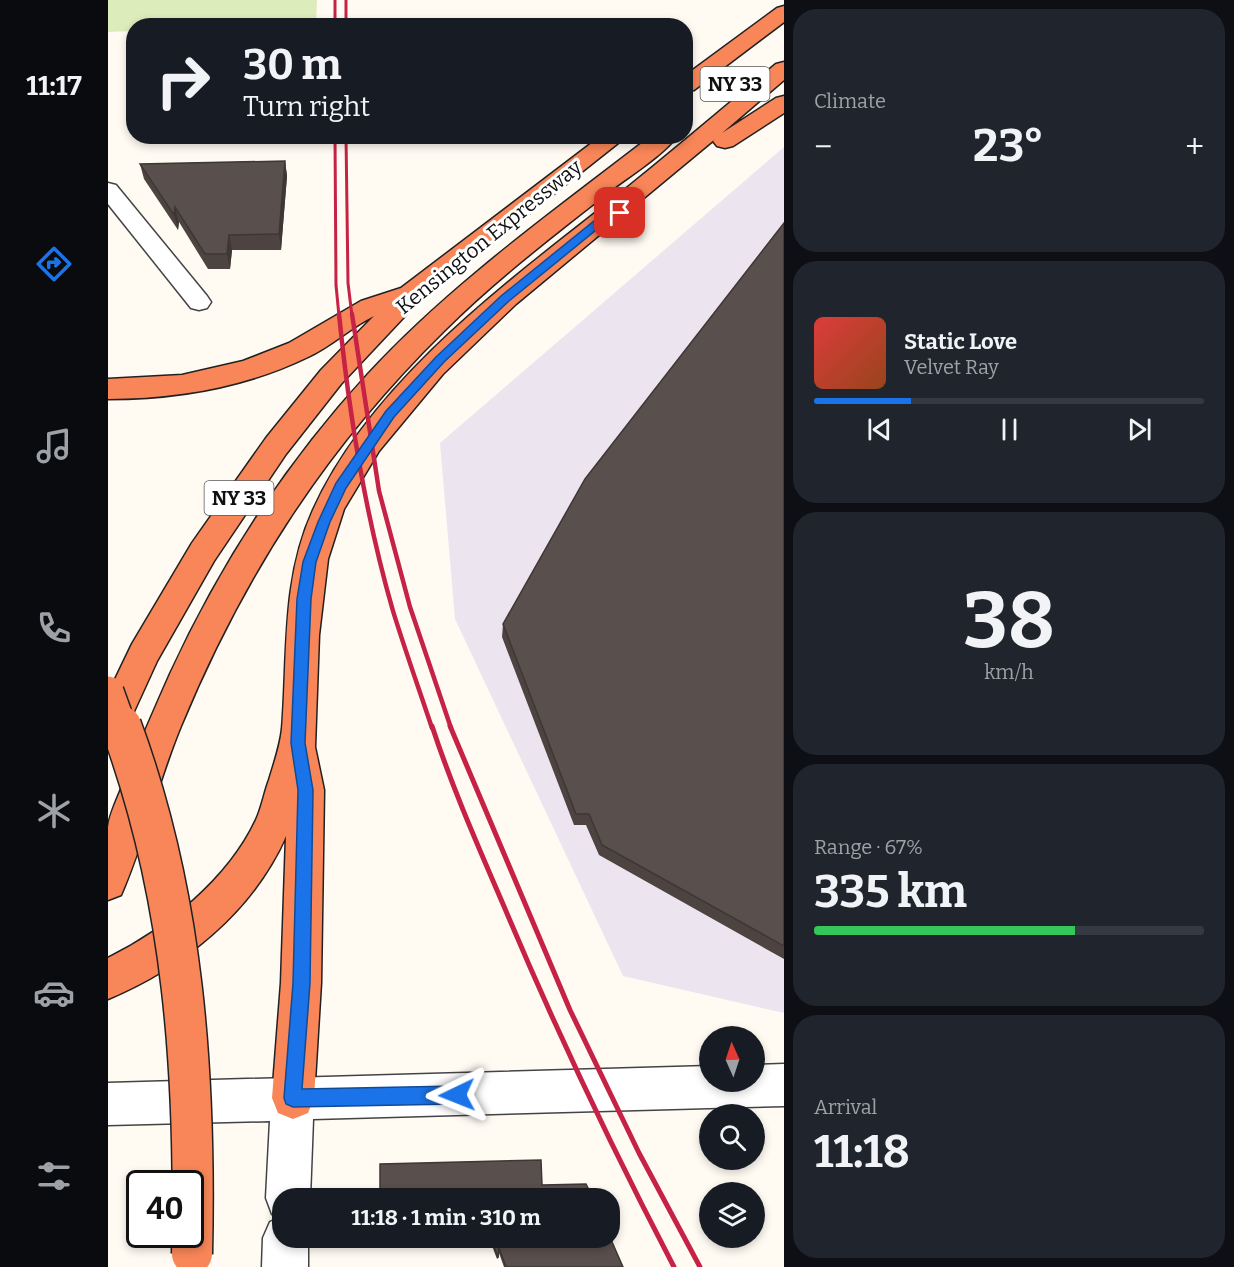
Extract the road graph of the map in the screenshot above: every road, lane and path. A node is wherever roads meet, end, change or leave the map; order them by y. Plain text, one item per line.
1 (784, 12) edge
2 (784, 46) edge
3 (784, 69) edge
4 (693, 80) edge
5 (721, 94) dead end
6 (784, 103) edge
7 (606, 144) edge
8 (656, 144) edge
9 (108, 190) edge
10 (603, 219) junction
11 (411, 294) junction
12 (199, 302) dead end
13 (108, 389) edge
14 (108, 692) edge
15 (108, 731) edge
16 (298, 743) junction
17 (108, 882) edge
18 (108, 979) edge
19 (784, 1085) edge
20 (293, 1098) junction
21 (123, 1104) edge
22 (288, 1188) edge
23 (286, 1248) edge
24 (191, 1260) edge
25 (285, 1267) edge

1 - 4 highway, NY 33
2 - 5 highway, NY 33
3 - 10 highway
6 - 10 highway
7 - 11 highway, Kensington Expressway / NY 33
8 - 17 highway, Kensington Expressway / NY 33
9 - 12 street
10 - 16 highway
11 - 13 highway
11 - 15 highway, Kensington Expressway / NY 33
14 - 24 highway, bridge
16 - 18 highway
16 - 20 highway
19 - 20 street
20 - 21 street
20 - 22 street
23 - 25 street

